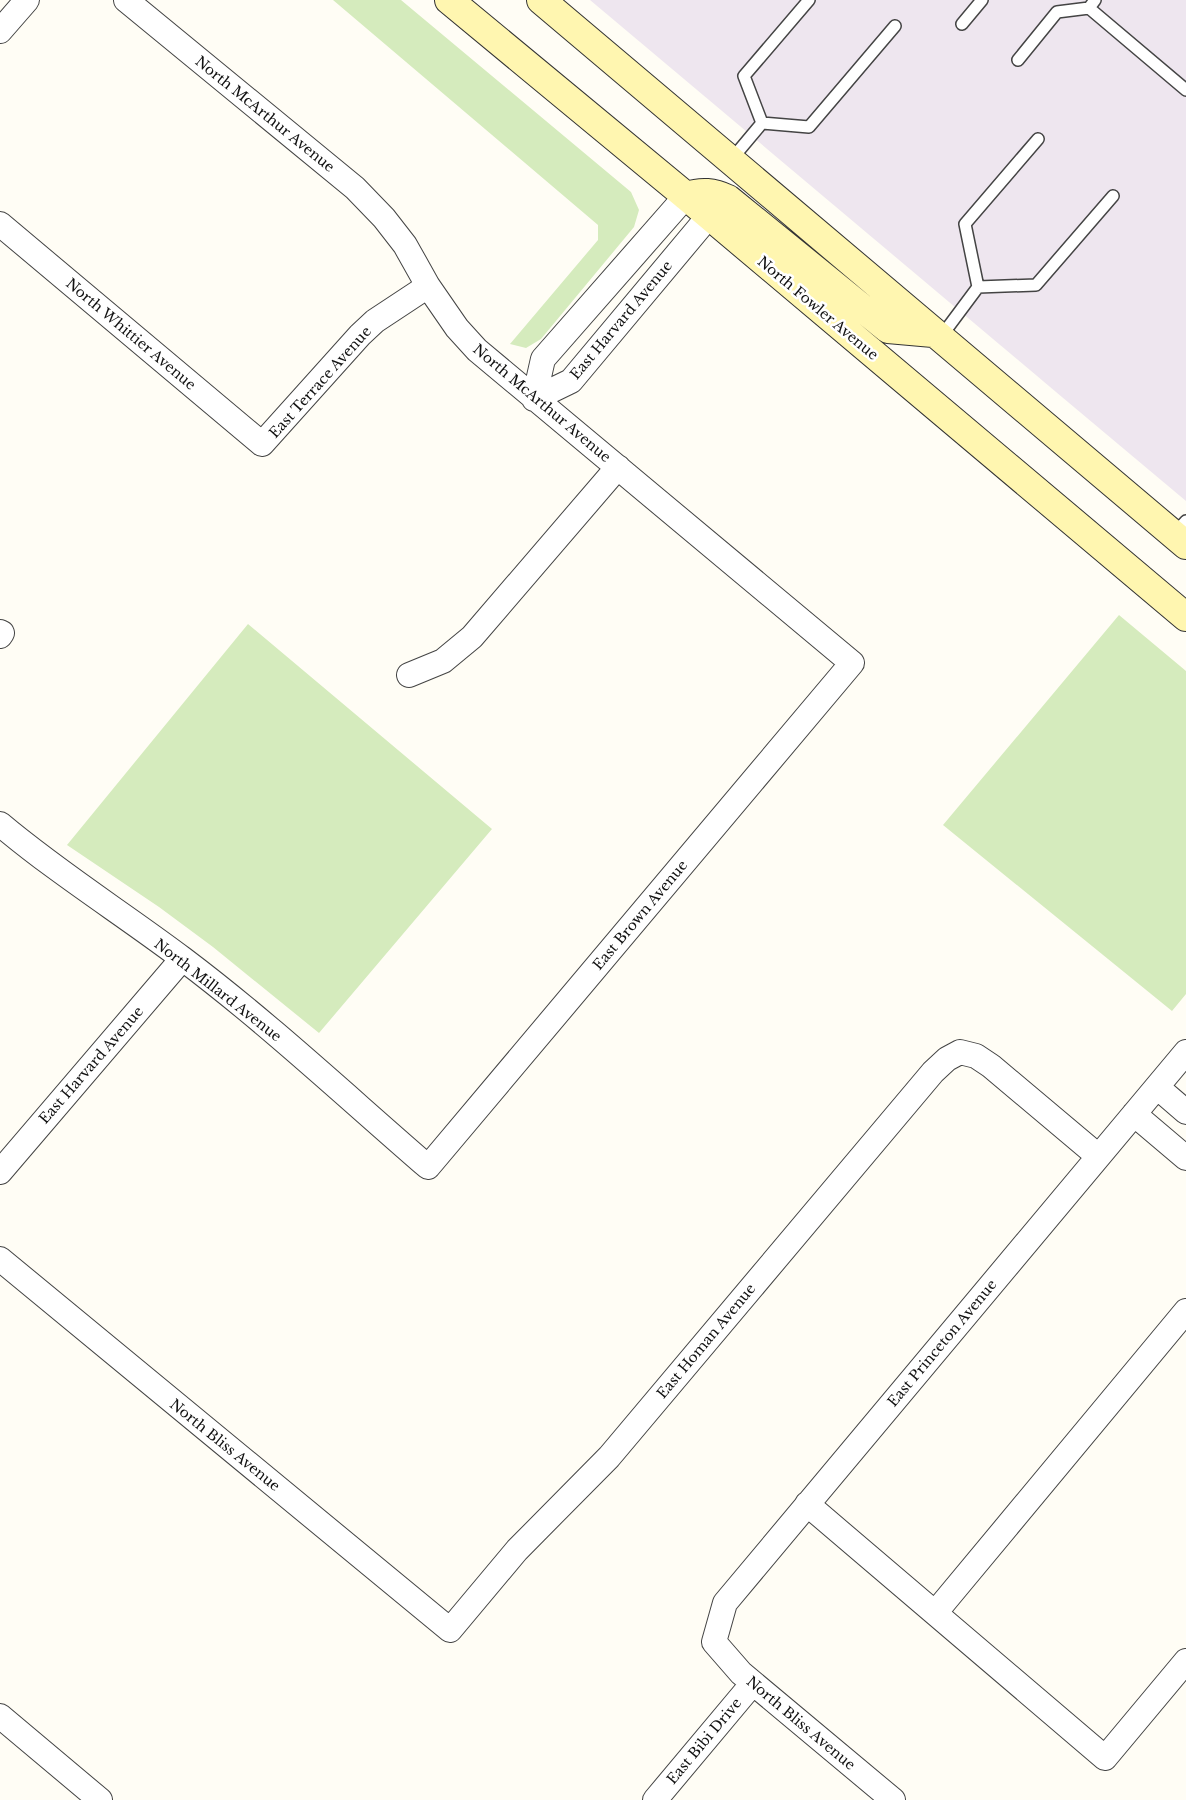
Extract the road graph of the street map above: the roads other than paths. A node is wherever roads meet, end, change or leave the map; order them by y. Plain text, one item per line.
1 (27, 0) edge
2 (126, 0) edge
3 (449, 0) edge
4 (541, 0) edge
5 (809, 0) edge
6 (982, 0) edge
7 (1092, 4) edge
8 (962, 24) dead end
9 (896, 26) dead end
10 (0, 31) edge
11 (1018, 60) dead end
12 (1186, 90) edge
13 (762, 123) junction
14 (1038, 140) dead end
15 (731, 160) junction
16 (686, 196) junction
17 (1113, 196) dead end
18 (709, 216) junction
19 (0, 224) edge
20 (428, 286) junction
21 (978, 287) junction
22 (936, 336) junction
23 (534, 399) junction
24 (262, 444) joint
25 (618, 466) junction
26 (1182, 534) edge
27 (1186, 617) edge
28 (852, 663) joint
29 (410, 675) dead end
30 (0, 824) edge
31 (182, 959) junction
32 (1186, 1052) edge
33 (1157, 1087) junction
34 (1186, 1112) edge
35 (1134, 1114) junction
36 (1098, 1156) junction
37 (1186, 1158) edge
38 (428, 1167) joint
39 (0, 1172) edge
40 (0, 1259) edge
41 (1186, 1312) edge
42 (808, 1504) junction
43 (935, 1613) junction
44 (450, 1630) joint
45 (714, 1642) joint
46 (1186, 1662) edge
47 (753, 1683) junction
48 (0, 1716) edge
49 (100, 1800) edge
50 (654, 1800) edge
51 (893, 1800) edge

1 - 10 street
2 - 20 street, North McArthur Avenue
3 - 16 main road, North Fowler Avenue
4 - 15 main road
5 - 13 lane
6 - 8 lane
7 - 11 lane
7 - 12 lane
9 - 13 lane
13 - 15 lane
14 - 21 lane
15 - 22 main road
16 - 18 main road, North Fowler Avenue
16 - 22 main road
16 - 23 street
17 - 21 lane
18 - 23 street, East Harvard Avenue
18 - 27 main road, North Fowler Avenue
19 - 24 street, North Whittier Avenue
20 - 23 street, North McArthur Avenue
20 - 24 street, East Terrace Avenue
21 - 22 lane
22 - 26 main road
23 - 25 street, North McArthur Avenue
25 - 28 street, North McArthur Avenue
25 - 29 street
28 - 38 street, East Brown Avenue
30 - 31 street, North Millard Avenue
31 - 38 street, North Millard Avenue
31 - 39 street, East Harvard Avenue
32 - 33 street, East Princeton Avenue
33 - 34 street
33 - 35 street, East Princeton Avenue
35 - 36 street, East Princeton Avenue
35 - 37 street
36 - 42 street, East Princeton Avenue
36 - 44 street, East Homan Avenue
40 - 44 street, North Bliss Avenue
41 - 43 street
42 - 43 street
42 - 45 street, East Princeton Avenue
43 - 46 street
45 - 47 street, North Bliss Avenue
47 - 50 street, East Bibi Drive
47 - 51 street, North Bliss Avenue
48 - 49 street

